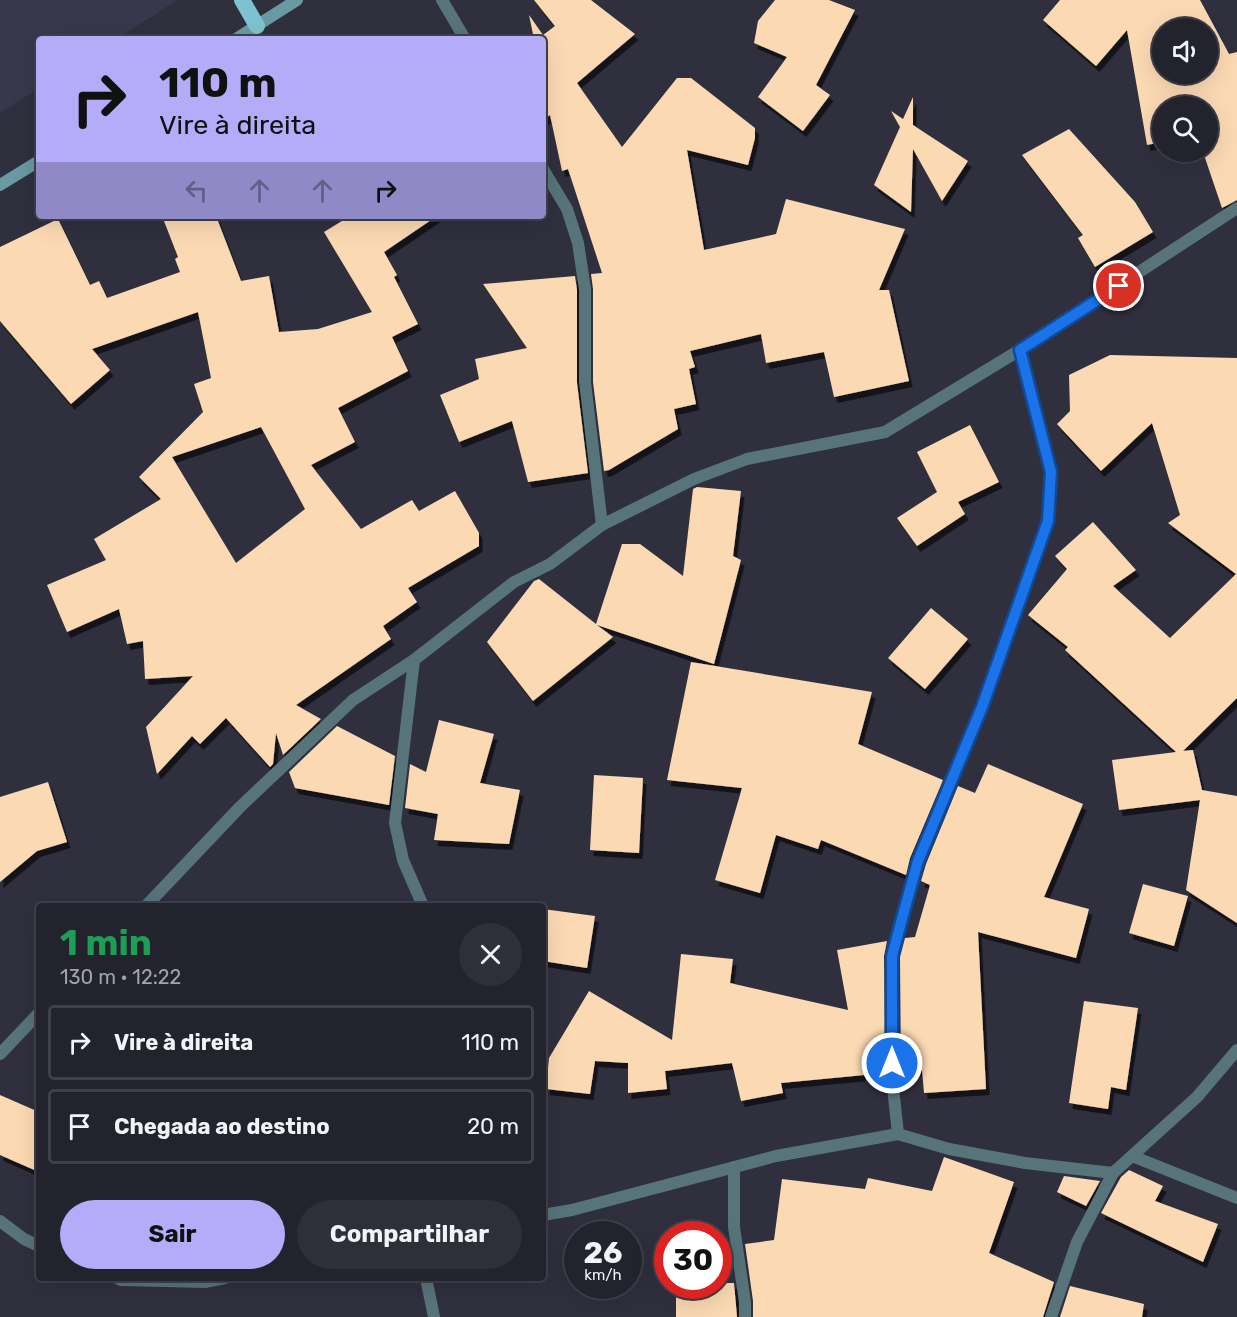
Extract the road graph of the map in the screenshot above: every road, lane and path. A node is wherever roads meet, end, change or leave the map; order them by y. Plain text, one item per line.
1 (242, 0) edge
2 (297, 0) edge
3 (442, 0) edge
4 (257, 26) junction
5 (241, 36) edge
6 (463, 36) edge
7 (36, 163) edge
8 (546, 174) edge
9 (0, 185) edge
10 (1237, 208) edge
11 (1020, 350) junction
12 (602, 525) junction
13 (414, 660) junction
14 (149, 903) edge
15 (422, 903) edge
16 (36, 1016) edge
17 (1237, 1050) edge
18 (0, 1054) edge
19 (898, 1134) junction
20 (1132, 1156) junction
21 (734, 1167) junction
22 (1113, 1173) junction
23 (1237, 1198) edge
24 (546, 1214) edge
25 (0, 1221) edge
26 (36, 1244) edge
27 (164, 1281) edge
28 (210, 1281) edge
29 (427, 1281) edge
30 (434, 1317) edge
31 (745, 1317) edge
32 (1051, 1317) edge

1 - 4 highway
2 - 4 main road
3 - 6 street
4 - 5 main road
7 - 9 main road
8 - 12 street
10 - 11 street
11 - 12 street
11 - 19 street
12 - 13 street
13 - 14 street
13 - 15 street
16 - 18 street
17 - 20 street
19 - 21 street
19 - 22 street
20 - 22 street
20 - 23 street
21 - 24 street
21 - 31 street
22 - 32 street
25 - 26 street
27 - 28 street
29 - 30 street

